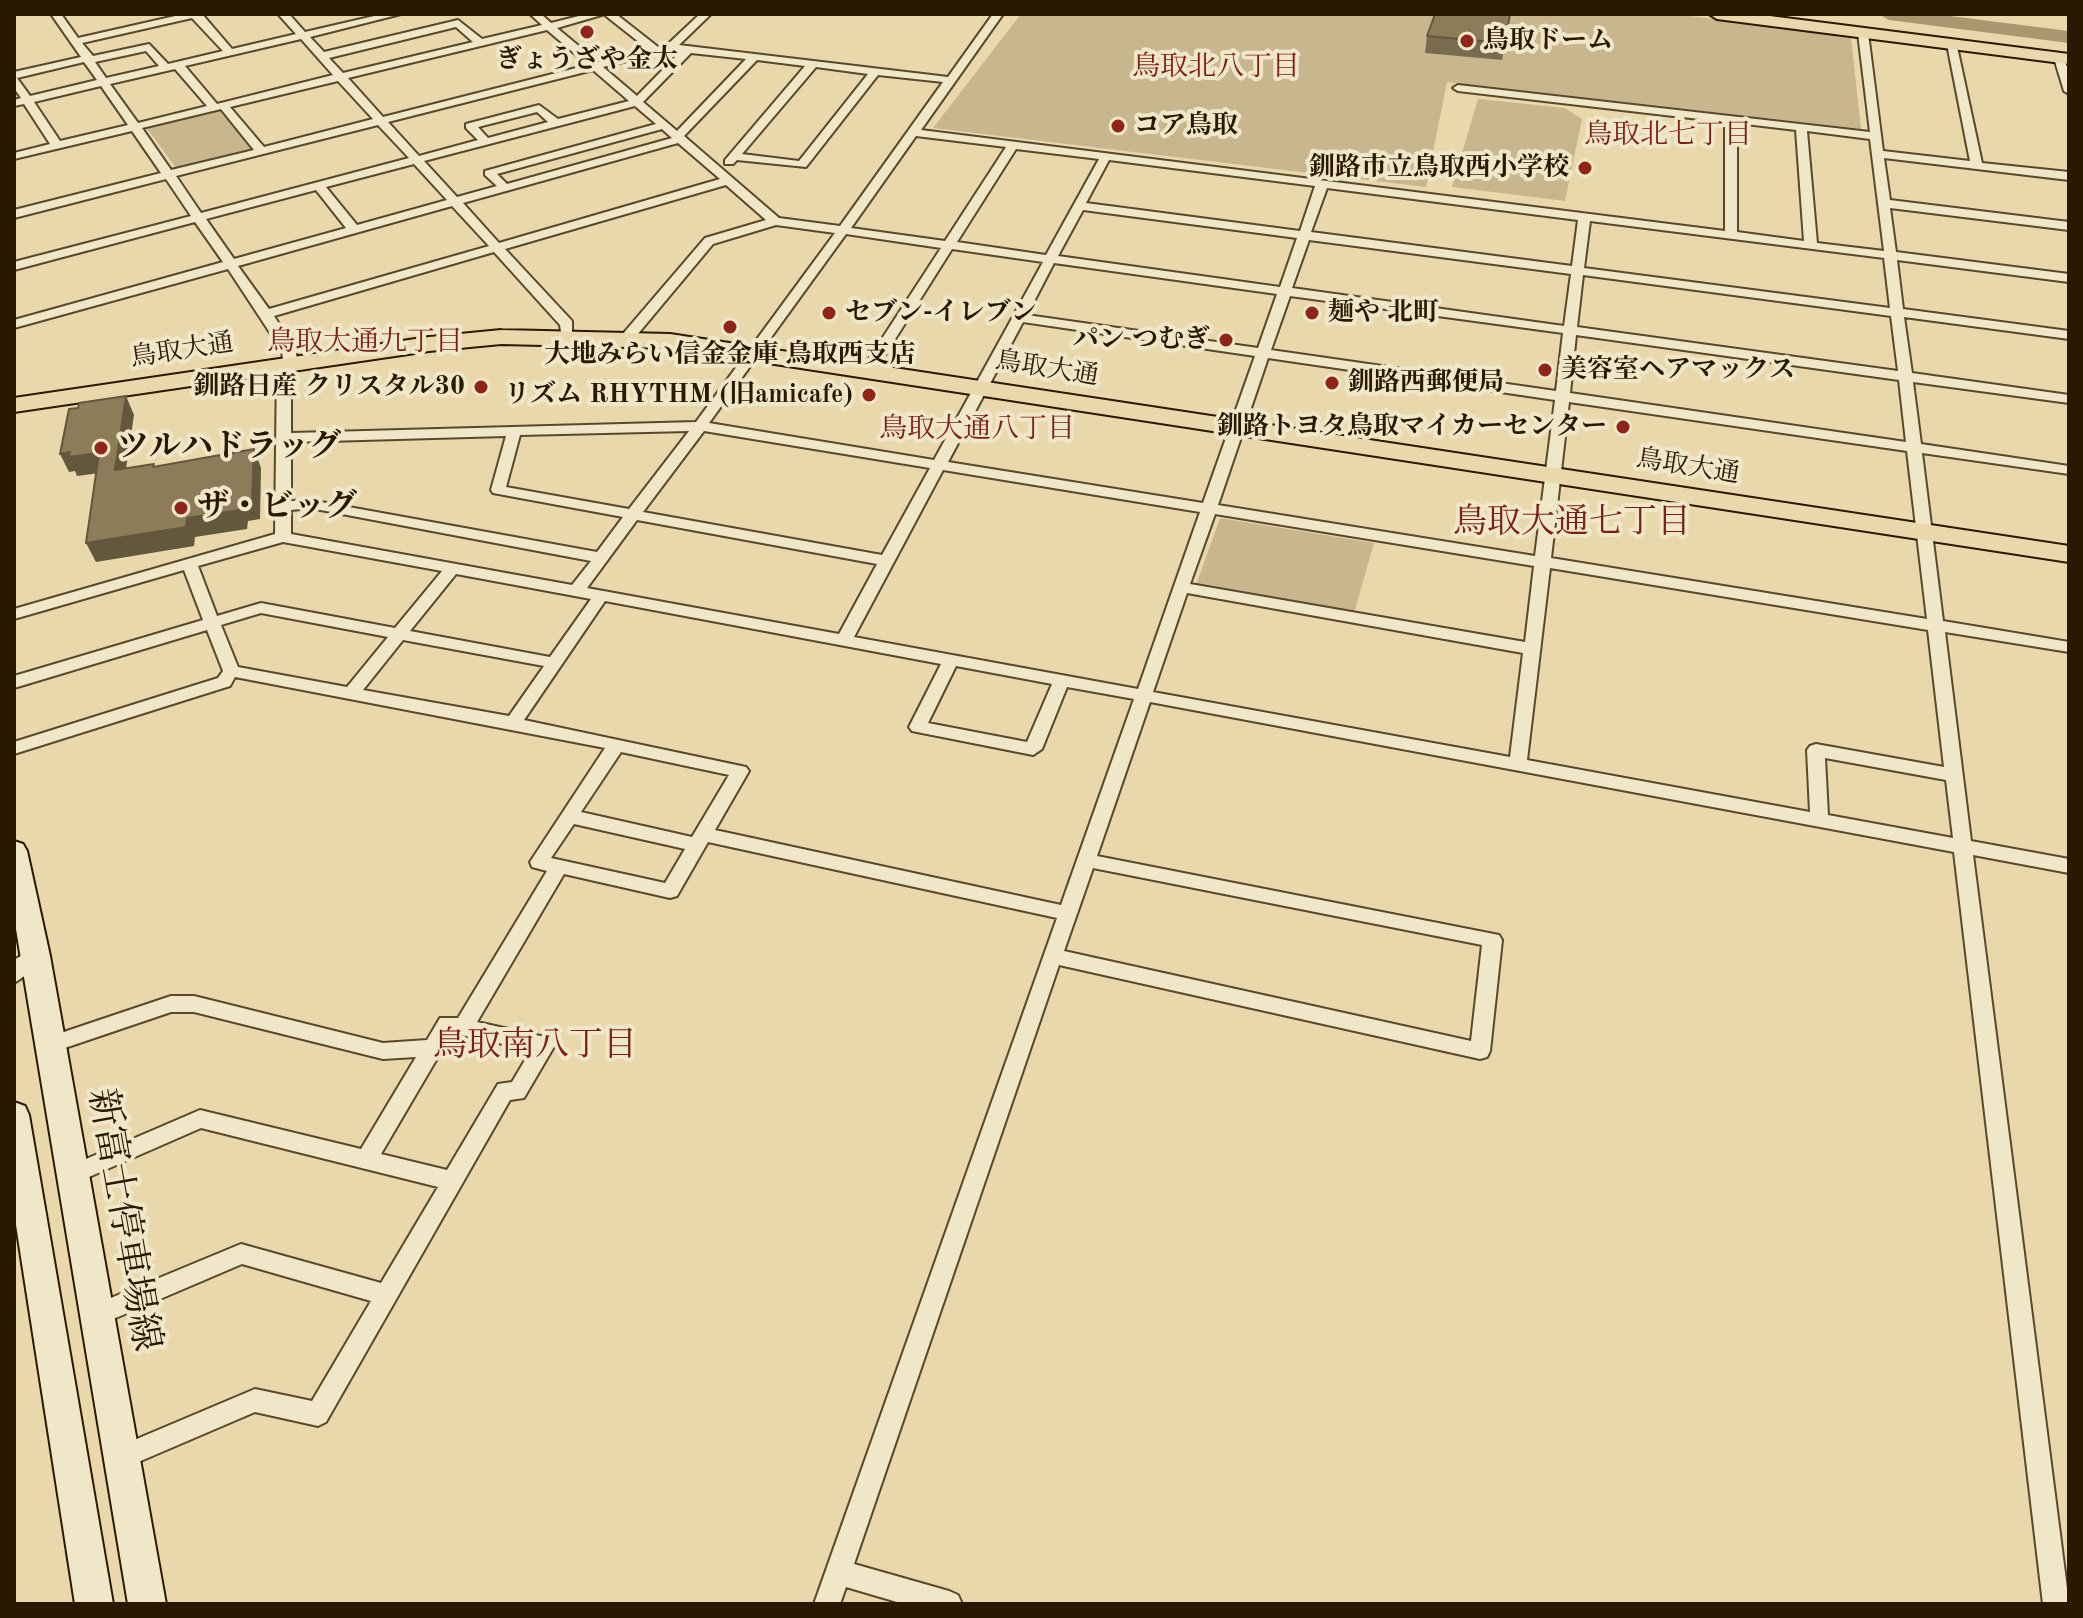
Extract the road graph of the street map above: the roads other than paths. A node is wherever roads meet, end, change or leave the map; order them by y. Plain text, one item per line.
1 (56, 14) edge
2 (196, 14) edge
3 (283, 14) edge
4 (396, 14) edge
5 (535, 14) edge
6 (600, 14) edge
7 (610, 14) edge
8 (706, 14) edge
9 (998, 14) edge
10 (1717, 14) edge
11 (550, 26) junction
12 (1863, 33) junction
13 (302, 35) junction
14 (77, 41) junction
15 (480, 43) junction
16 (1952, 44) junction
17 (671, 47) junction
18 (689, 49) junction
19 (657, 51) junction
20 (229, 52) junction
21 (322, 56) junction
22 (754, 57) junction
23 (90, 59) junction
24 (2064, 59) edge
25 (813, 64) junction
26 (171, 66) junction
27 (596, 66) junction
28 (875, 72) junction
29 (341, 76) junction
30 (14, 78) edge
31 (950, 80) junction
32 (105, 81) junction
33 (1458, 88) dead end
34 (2069, 91) edge
35 (27, 100) junction
36 (637, 102) junction
37 (14, 103) edge
38 (218, 106) junction
39 (1731, 119) junction
40 (381, 121) junction
41 (556, 123) junction
42 (665, 125) junction
43 (136, 126) junction
44 (1801, 128) junction
45 (911, 132) junction
46 (679, 138) junction
47 (486, 142) junction
48 (57, 145) junction
49 (1013, 145) junction
50 (1877, 145) junction
51 (261, 151) junction
52 (14, 156) edge
53 (734, 156) junction
54 (1106, 156) junction
55 (417, 160) junction
56 (1977, 165) junction
57 (168, 174) junction
58 (725, 176) junction
59 (2069, 176) edge
60 (1322, 184) junction
61 (319, 186) junction
62 (505, 188) junction
63 (455, 202) junction
64 (1883, 203) junction
65 (1080, 206) junction
66 (14, 214) edge
67 (1584, 217) junction
68 (200, 218) junction
69 (775, 221) junction
70 (2069, 226) edge
71 (354, 230) junction
72 (842, 230) junction
73 (1303, 235) junction
74 (1731, 235) junction
75 (951, 245) junction
76 (1811, 245) junction
77 (497, 248) junction
78 (1891, 256) junction
79 (1050, 259) junction
80 (232, 264) junction
81 (14, 266) edge
82 (1577, 271) junction
83 (2069, 278) edge
84 (1283, 291) junction
85 (1896, 313) junction
86 (266, 314) junction
87 (1021, 318) junction
88 (14, 324) edge
89 (1570, 331) junction
90 (2069, 335) edge
91 (567, 336) junction
92 (627, 338) junction
93 (1262, 353) junction
94 (754, 354) junction
95 (287, 364) junction
96 (868, 371) junction
97 (1904, 377) junction
98 (980, 387) junction
99 (1563, 395) junction
100 (2069, 399) edge
101 (14, 405) edge
102 (699, 426) junction
103 (1237, 428) junction
104 (514, 432) junction
105 (282, 438) junction
106 (1913, 448) junction
107 (939, 464) junction
108 (2069, 470) edge
109 (1552, 475) junction
110 (281, 506) junction
111 (1208, 509) junction
112 (635, 514) junction
113 (1924, 532) junction
114 (283, 537) junction
115 (2069, 554) edge
116 (602, 558) junction
117 (887, 561) junction
118 (1543, 562) junction
119 (189, 564) junction
120 (452, 569) junction
121 (1180, 587) junction
122 (576, 591) junction
123 (601, 596) junction
124 (14, 614) edge
125 (212, 623) junction
126 (1937, 626) junction
127 (399, 634) junction
128 (844, 640) junction
129 (2069, 647) edge
130 (1532, 649) junction
131 (951, 660) junction
132 (554, 663) junction
133 (231, 671) junction
134 (1062, 680) junction
135 (14, 682) edge
136 (351, 693) junction
137 (1142, 695) junction
138 (513, 723) junction
139 (616, 745) junction
140 (14, 748) edge
141 (1518, 765) junction
142 (1954, 775) junction
143 (569, 816) junction
144 (1819, 820) junction
145 (700, 840) junction
146 (1963, 847) junction
147 (14, 851) edge
148 (1085, 860) junction
149 (559, 866) junction
150 (2069, 866) edge
151 (1066, 913) junction
152 (1051, 956) junction
153 (21, 963) edge
154 (463, 1027) junction
155 (50, 1045) junction
156 (433, 1048) junction
157 (14, 1115) edge
158 (366, 1160) junction
159 (73, 1175) junction
160 (453, 1181) junction
161 (386, 1295) junction
162 (97, 1315) junction
163 (122, 1457) junction
164 (838, 1572) junction
165 (94, 1604) edge
166 (147, 1604) edge
167 (827, 1604) edge
168 (949, 1604) edge
169 (2056, 1604) edge

1 - 14 street
2 - 14 street
2 - 20 street
3 - 13 street
4 - 13 street
5 - 11 street
6 - 11 street
7 - 19 street
8 - 17 street
9 - 31 street
10 - 12 main road
11 - 15 street
11 - 27 street
12 - 16 main road
12 - 50 street
13 - 20 street
13 - 21 street
14 - 23 street
15 - 21 street
15 - 29 street
16 - 24 main road
16 - 56 street
17 - 18 street
17 - 19 street
18 - 22 street
18 - 36 street
19 - 27 street
20 - 26 street
21 - 29 street
22 - 25 street
22 - 46 street
23 - 26 street
23 - 30 street
23 - 32 street
24 - 34 street
25 - 28 street
25 - 53 street
26 - 32 street
26 - 38 street
27 - 36 street
27 - 40 street
28 - 31 street
28 - 53 street
29 - 38 street
29 - 40 street
30 - 35 street
31 - 45 street
32 - 35 street
32 - 43 street
33 - 39 street
35 - 37 street
35 - 48 street
36 - 41 street
36 - 42 street
38 - 43 street
38 - 51 street
39 - 44 street
39 - 74 street
40 - 51 street
40 - 55 street
41 - 47 street
41 - 47 street
42 - 46 street
42 - 62 street
43 - 48 street
43 - 57 street
44 - 50 street
44 - 76 street
45 - 49 street
45 - 72 street
46 - 58 street
46 - 62 street
47 - 55 street
48 - 52 street
49 - 54 street
49 - 75 street
50 - 56 street
50 - 64 street
51 - 57 street
53 - 58 street
54 - 60 street
54 - 65 street
55 - 61 street
55 - 63 street
56 - 59 street
57 - 66 street
57 - 68 street
58 - 69 street
58 - 77 street
60 - 67 street
60 - 73 street
61 - 68 street
61 - 71 street
62 - 63 street
63 - 71 street
63 - 77 street
64 - 70 street
64 - 78 street
65 - 73 street
65 - 79 street
67 - 74 street
67 - 82 street
68 - 80 street
68 - 81 street
69 - 72 street
69 - 92 street
71 - 80 street
72 - 75 street
72 - 94 street
73 - 82 street
73 - 84 street
74 - 76 street
75 - 79 street
75 - 96 street
76 - 78 street
77 - 86 street
77 - 91 street
78 - 83 street
78 - 85 street
79 - 84 street
79 - 87 street
80 - 86 street
80 - 88 street
82 - 85 street
82 - 89 street
84 - 89 street
84 - 93 street
85 - 90 street
85 - 97 street
86 - 95 street
87 - 93 street
87 - 98 street
89 - 97 street
89 - 99 street
91 - 92 highway, 鳥取大通
91 - 95 highway, 鳥取大通
92 - 94 highway, 鳥取大通
93 - 99 street
93 - 103 street
94 - 96 highway, 鳥取大通
94 - 102 street
95 - 101 highway, 鳥取大通
95 - 105 street
96 - 98 highway, 鳥取大通
97 - 100 street
97 - 106 street
98 - 103 highway, 鳥取大通
98 - 107 street
99 - 106 street
99 - 109 street
102 - 104 street
102 - 107 street
102 - 112 street
103 - 109 highway, 鳥取大通
103 - 111 street
104 - 105 street
104 - 112 street
105 - 110 street
106 - 108 street
106 - 113 street
107 - 111 street
107 - 117 street
109 - 113 highway, 鳥取大通
109 - 118 street
110 - 114 street
110 - 116 street
111 - 118 street
111 - 121 street
112 - 116 street
112 - 117 street
113 - 115 highway, 鳥取大通
113 - 126 street
114 - 119 street
114 - 120 street
116 - 122 street
117 - 128 street
118 - 126 street
118 - 130 street
119 - 124 street
119 - 125 street
120 - 122 street
120 - 127 street
121 - 130 street
121 - 137 street
122 - 123 street
123 - 128 street
123 - 132 street
125 - 127 street
125 - 133 street
125 - 135 street
126 - 129 street
126 - 142 street
127 - 132 street
127 - 136 street
128 - 131 street
130 - 141 street
131 - 134 street
131 - 134 street
132 - 138 street
133 - 136 street
133 - 140 street
134 - 137 street
136 - 138 street
137 - 141 street
137 - 148 street
138 - 139 street
139 - 143 street
139 - 145 street
141 - 144 street
142 - 144 street
142 - 146 street
143 - 145 street
143 - 149 street
144 - 146 street
145 - 149 street
145 - 151 street
146 - 150 street
146 - 169 street
147 - 153 main road, 新富士停車場線
148 - 151 street
148 - 152 street
149 - 154 street
151 - 152 street
152 - 164 street
153 - 155 main road, 新富士停車場線
154 - 156 street
154 - 160 street
155 - 156 street
155 - 159 main road, 新富士停車場線
156 - 158 street
157 - 165 main road
158 - 159 street
158 - 160 street
159 - 162 main road, 新富士停車場線
160 - 161 street
161 - 162 street
161 - 163 street
162 - 163 main road, 新富士停車場線
163 - 166 main road, 新富士停車場線
164 - 167 street
164 - 168 street

